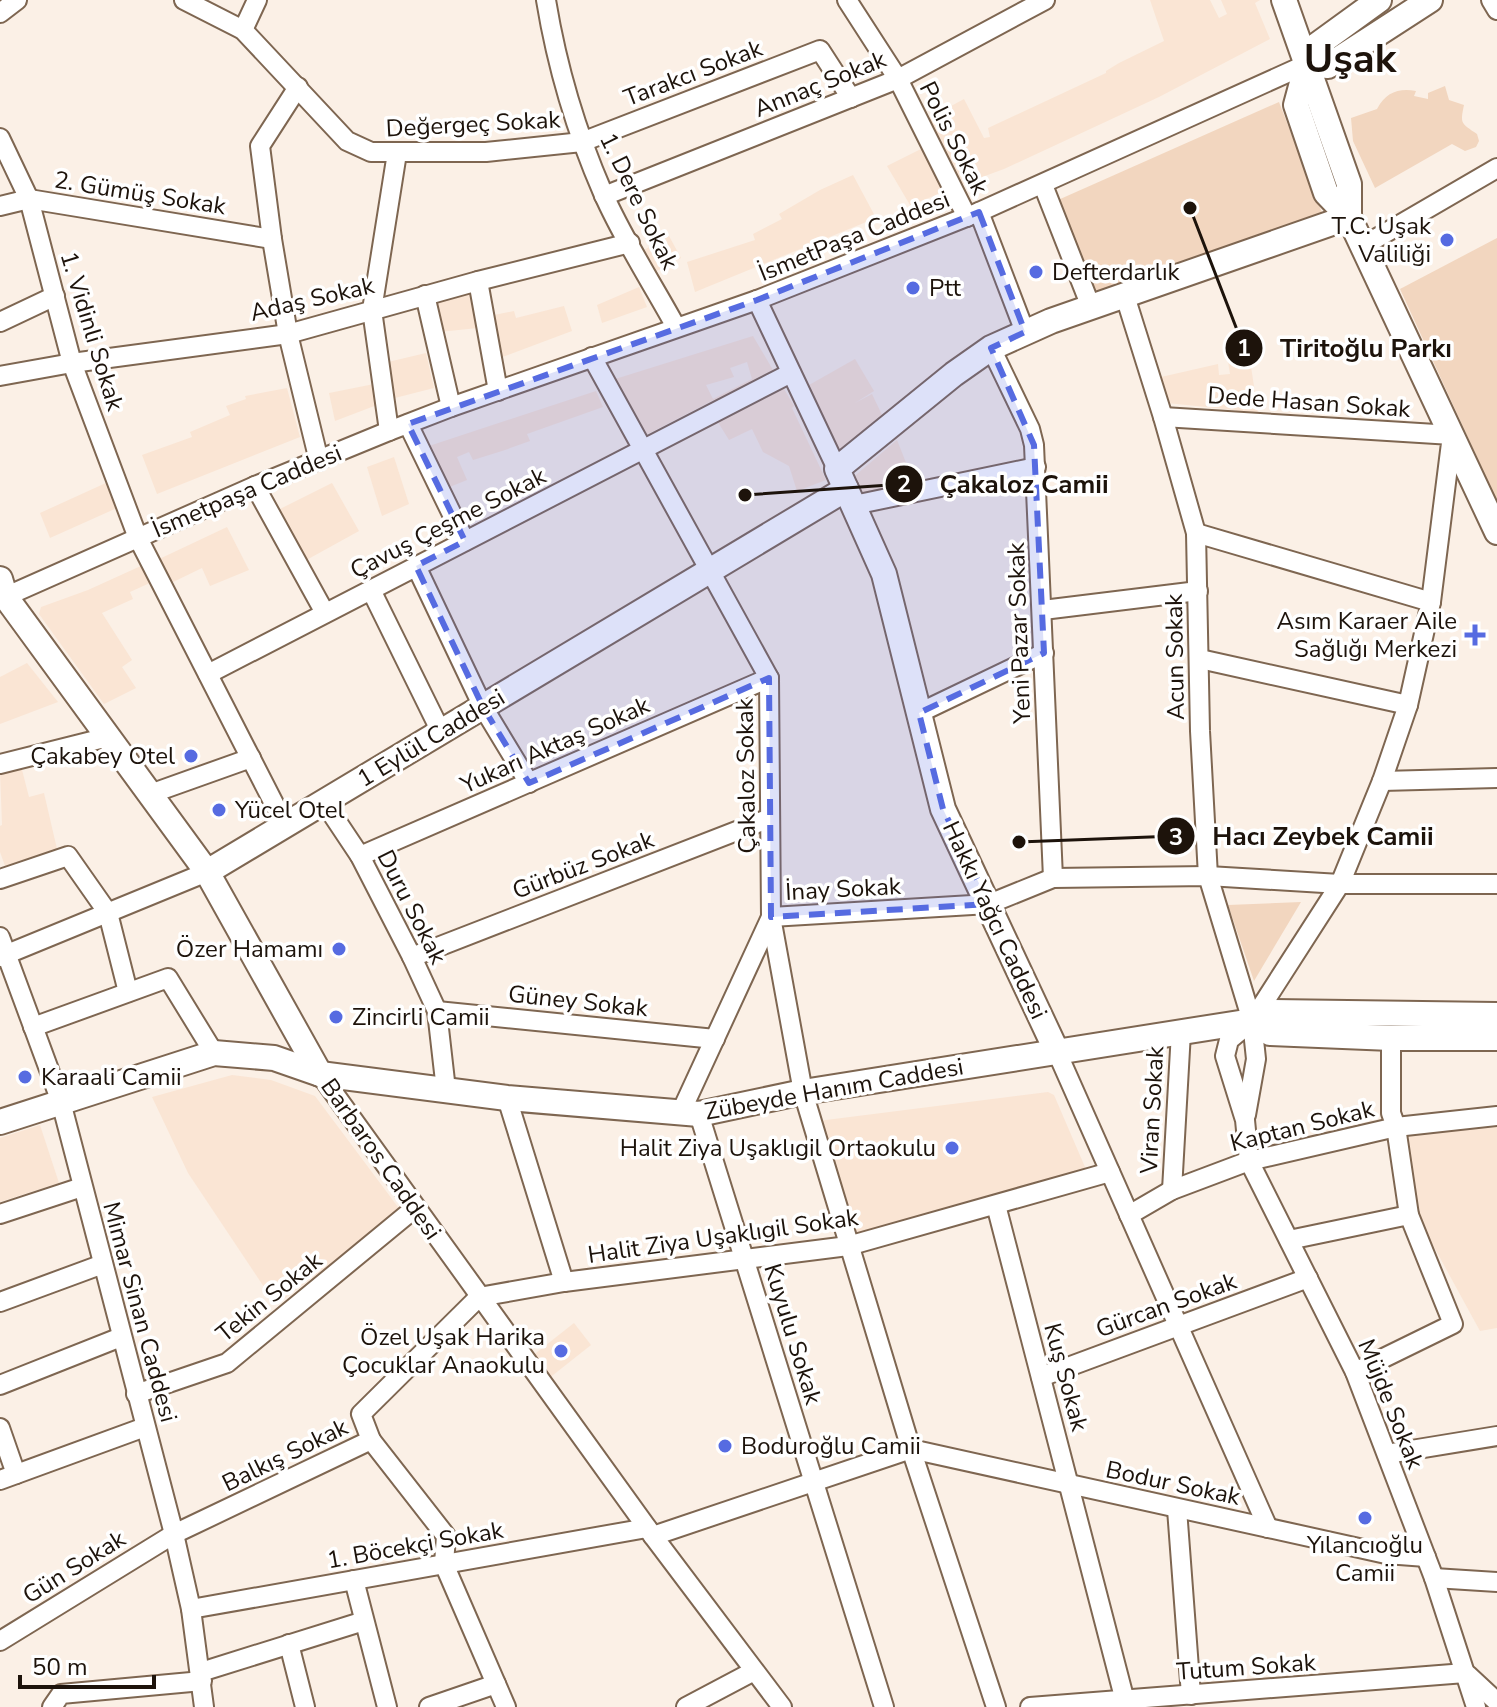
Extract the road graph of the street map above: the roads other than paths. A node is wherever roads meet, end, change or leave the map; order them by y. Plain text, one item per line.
1 (17, 0) edge
2 (184, 0) edge
3 (257, 0) edge
4 (546, 0) edge
5 (847, 0) edge
6 (1045, 0) edge
7 (1284, 0) edge
8 (1379, 0) edge
9 (1430, 0) edge
10 (1491, 0) edge
11 (1497, 10) edge
12 (0, 13) edge
13 (243, 30) junction
14 (1307, 64) junction
15 (898, 79) junction
16 (298, 87) junction
17 (851, 98) junction
18 (0, 138) edge
19 (582, 142) junction
20 (397, 153) junction
21 (1497, 168) edge
22 (1043, 185) junction
23 (604, 196) junction
24 (29, 199) junction
25 (0, 206) edge
26 (973, 214) junction
27 (1349, 217) junction
28 (272, 239) junction
29 (630, 243) junction
30 (1363, 246) junction
31 (478, 281) junction
32 (425, 295) junction
33 (55, 296) junction
34 (1125, 296) junction
35 (757, 300) junction
36 (1091, 307) junction
37 (372, 310) junction
38 (0, 322) edge
39 (676, 327) junction
40 (1025, 332) junction
41 (288, 334) junction
42 (991, 348) junction
43 (592, 357) junction
44 (72, 363) junction
45 (791, 373) junction
46 (0, 376) edge
47 (498, 391) junction
48 (451, 407) junction
49 (1163, 417) junction
50 (408, 424) junction
51 (389, 431) junction
52 (1452, 435) junction
53 (643, 449) junction
54 (319, 461) junction
55 (1036, 467) junction
56 (255, 486) junction
57 (846, 488) junction
58 (1484, 503) junction
59 (1443, 514) junction
60 (1497, 532) edge
61 (1196, 533) junction
62 (138, 538) junction
63 (465, 541) junction
64 (416, 566) junction
65 (709, 571) junction
66 (371, 590) junction
67 (2, 591) edge
68 (1198, 591) junction
69 (1431, 602) junction
70 (1043, 610) junction
71 (325, 613) junction
72 (1044, 653) junction
73 (1200, 659) junction
74 (208, 674) junction
75 (769, 678) junction
76 (1408, 705) junction
77 (483, 707) junction
78 (919, 713) junction
79 (441, 732) junction
80 (108, 737) junction
81 (251, 758) junction
82 (0, 764) edge
83 (1497, 778) edge
84 (1382, 781) junction
85 (529, 783) junction
86 (150, 794) junction
87 (324, 802) junction
88 (770, 818) junction
89 (285, 825) junction
90 (360, 856) junction
91 (207, 872) junction
92 (1208, 876) junction
93 (1053, 878) junction
94 (0, 879) edge
95 (1340, 884) junction
96 (1497, 884) edge
97 (989, 904) junction
98 (108, 913) junction
99 (771, 917) junction
100 (2, 950) edge
101 (412, 957) junction
102 (128, 992) junction
103 (437, 1011) junction
104 (1497, 1015) edge
105 (1252, 1021) junction
106 (33, 1027) junction
107 (1181, 1032) junction
108 (1391, 1038) junction
109 (1497, 1038) edge
110 (715, 1039) junction
111 (1056, 1050) junction
112 (214, 1053) junction
113 (320, 1074) junction
114 (446, 1090) junction
115 (803, 1092) junction
116 (507, 1098) junction
117 (61, 1102) junction
118 (690, 1114) junction
119 (1497, 1116) edge
120 (1245, 1120) junction
121 (0, 1122) edge
122 (1396, 1127) junction
123 (1249, 1161) junction
124 (1110, 1172) junction
125 (82, 1187) junction
126 (1172, 1190) junction
127 (996, 1205) junction
128 (415, 1208) junction
129 (0, 1214) edge
130 (1129, 1215) junction
131 (1409, 1215) junction
132 (1289, 1240) junction
133 (848, 1246) junction
134 (745, 1258) junction
135 (103, 1264) junction
136 (1308, 1278) junction
137 (564, 1282) junction
138 (479, 1297) junction
139 (0, 1302) edge
140 (1178, 1326) junction
141 (121, 1337) junction
142 (1355, 1372) junction
143 (1041, 1377) junction
144 (0, 1385) edge
145 (136, 1394) junction
146 (145, 1427) junction
147 (0, 1428) edge
148 (1497, 1436) edge
149 (371, 1440) junction
150 (911, 1449) junction
151 (1387, 1454) junction
152 (8, 1477) edge
153 (814, 1482) junction
154 (1069, 1484) junction
155 (1177, 1509) junction
156 (1268, 1528) junction
157 (650, 1532) junction
158 (174, 1534) junction
159 (1426, 1557) junction
160 (444, 1564) junction
161 (1434, 1578) junction
162 (354, 1580) junction
163 (1497, 1582) edge
164 (191, 1609) junction
165 (364, 1621) junction
166 (0, 1641) edge
167 (289, 1644) junction
168 (754, 1671) junction
169 (1465, 1673) junction
170 (202, 1676) junction
171 (496, 1684) junction
172 (1191, 1695) junction
173 (1252, 1699) edge
174 (1125, 1701) junction
175 (1497, 1702) edge
176 (1089, 1705) edge
177 (52, 1707) edge
178 (204, 1707) edge
179 (305, 1707) edge
180 (387, 1707) edge
181 (429, 1707) edge
182 (506, 1707) edge
183 (686, 1707) edge
184 (782, 1707) edge
185 (884, 1707) edge
186 (996, 1707) edge
187 (1030, 1707) edge
188 (1476, 1707) edge

1 - 12 street
2 - 13 street, Değergeç Sokak
3 - 13 street
4 - 19 street, 1. Dere Sokak
5 - 15 street, Polis Sokak
6 - 15 street, Annaç Sokak
7 - 14 main road
8 - 14 main road
9 - 14 main road
10 - 11 street
13 - 16 street, Değergeç Sokak
14 - 22 street, İsmetPaşa Caddesi
14 - 27 main road
15 - 17 street, Annaç Sokak
15 - 26 street, Polis Sokak
16 - 20 street, Değergeç Sokak
16 - 28 street
17 - 19 street, Tarakcı Sokak
17 - 23 street, Annaç Sokak
18 - 24 street, 1. Vidinli Sokak
19 - 20 street, Değergeç Sokak
19 - 23 street, 1. Dere Sokak
20 - 37 street
21 - 30 street
22 - 26 street, İsmetPaşa Caddesi
22 - 36 street
23 - 29 street, 1. Dere Sokak
24 - 25 street, 2. Gümüş Sokak
24 - 28 street, 2. Gümüş Sokak
24 - 33 street, 1. Vidinli Sokak
26 - 35 street, İsmetPaşa Caddesi
26 - 40 street, Polis Sokak
27 - 30 main road
27 - 34 main road, 1 Eylül Caddesi
28 - 41 street
29 - 31 street, Adaş Sokak
29 - 39 street, 1. Dere Sokak
30 - 52 main road
31 - 32 street, Adaş Sokak
31 - 47 street
32 - 37 street, Adaş Sokak
32 - 48 street
33 - 38 street
33 - 44 street, 1. Vidinli Sokak
34 - 36 main road, 1 Eylül Caddesi
34 - 49 street, Acun Sokak
35 - 39 street, İsmetPaşa Caddesi
35 - 45 street, Hakkı Yağcı Caddesi
36 - 40 main road, 1 Eylül Caddesi
37 - 41 street, Adaş Sokak
37 - 51 street
39 - 43 street, İsmetPaşa Caddesi
40 - 42 main road, 1 Eylül Caddesi
41 - 44 street, Adaş Sokak
41 - 54 street
42 - 55 street, Yeni Pazar Sokak
42 - 57 main road, 1 Eylül Caddesi
43 - 47 street, İsmetPaşa Caddesi
43 - 53 street, Çakaloz Sokak
44 - 46 street, Adaş Sokak
44 - 62 street, 1. Vidinli Sokak
45 - 53 street, Çavuş Çeşme Sokak
45 - 57 street, Hakkı Yağcı Caddesi
47 - 48 street, İsmetpaşa Caddesi
48 - 50 street, İsmetpaşa Caddesi
49 - 52 street, Dede Hasan Sokak
49 - 61 street, Acun Sokak
50 - 51 street, İsmetpaşa Caddesi
50 - 63 street
51 - 54 street, İsmetpaşa Caddesi
52 - 58 main road
52 - 59 street
53 - 63 street, Çavuş Çeşme Sokak
53 - 65 street, Çakaloz Sokak
54 - 56 street, İsmetpaşa Caddesi
55 - 57 street
55 - 70 street, Yeni Pazar Sokak
56 - 62 street, İsmetpaşa Caddesi
56 - 71 street
57 - 65 main road, 1 Eylül Caddesi
57 - 78 main road, Hakkı Yağcı Caddesi
58 - 59 street
58 - 60 main road
59 - 69 street
61 - 68 street, Acun Sokak
61 - 69 street
62 - 67 street, İsmetpaşa Caddesi
62 - 74 street, 1. Vidinli Sokak
63 - 64 street, Çavuş Çeşme Sokak
64 - 66 street, Çavuş Çeşme Sokak
64 - 77 street
65 - 75 street, Çakaloz Sokak
65 - 77 main road, 1 Eylül Caddesi
66 - 71 street, Çavuş Çeşme Sokak
66 - 79 street
67 - 80 main road, Barbaros Caddesi
68 - 70 street
68 - 73 street, Acun Sokak
69 - 76 street
70 - 72 street, Yeni Pazar Sokak
71 - 74 street, Çavuş Çeşme Sokak
72 - 78 street
72 - 93 street, Yeni Pazar Sokak
73 - 76 street
73 - 92 street, Acun Sokak
74 - 81 street, 1. Vidinli Sokak
75 - 85 street, Yukarı Aktaş Sokak
75 - 88 street, Çakaloz Sokak
76 - 84 street
77 - 79 main road, 1 Eylül Caddesi
77 - 85 street
78 - 97 main road, Hakkı Yağcı Caddesi
79 - 87 main road, 1 Eylül Caddesi
80 - 82 street
80 - 86 main road, Barbaros Caddesi
81 - 86 street
81 - 89 street, 1. Vidinli Sokak
83 - 84 street
84 - 95 street
85 - 90 street, Yukarı Aktaş Sokak
86 - 91 main road, Barbaros Caddesi
87 - 89 main road, 1 Eylül Caddesi
87 - 90 street, Duru Sokak
88 - 99 street, Çakaloz Sokak
88 - 101 street, Gürbüz Sokak
89 - 91 main road, 1 Eylül Caddesi
90 - 101 street, Duru Sokak
91 - 98 street, 1 Eylül Caddesi
91 - 113 main road, Barbaros Caddesi
92 - 93 street
92 - 95 street
92 - 105 street, Acun Sokak
93 - 97 street, İnay Sokak
94 - 98 street
95 - 96 street
95 - 105 street
97 - 99 street, İnay Sokak
97 - 111 main road, Hakkı Yağcı Caddesi
98 - 100 street, 1 Eylül Caddesi
98 - 102 street
99 - 110 street, İnay Sokak
99 - 115 street, Çakaloz Sokak
100 - 106 street, Mimar Sinan Caddesi
101 - 103 street, Duru Sokak
102 - 106 street
102 - 112 street
103 - 110 street, Güney Sokak
103 - 114 street, Duru Sokak
104 - 105 main road, Zübeyde Hanım Caddesi
105 - 107 main road, Zübeyde Hanım Caddesi
105 - 108 main road, Zübeyde Hanım Caddesi
105 - 120 street, Acun Sokak
105 - 120 street
106 - 117 street, Mimar Sinan Caddesi
107 - 111 main road, Zübeyde Hanım Caddesi
107 - 126 street, Viran Sokak
108 - 109 main road, Zübeyde Hanım Caddesi
108 - 122 street
110 - 118 street, İnay Sokak
111 - 115 main road, Zübeyde Hanım Caddesi
111 - 124 street, Hakkı Yağcı Caddesi
112 - 113 main road, Zübeyde Hanım Caddesi
112 - 117 main road
113 - 114 main road, Zübeyde Hanım Caddesi
113 - 128 street, Barbaros Caddesi
114 - 116 main road, Zübeyde Hanım Caddesi
115 - 118 main road, Zübeyde Hanım Caddesi
115 - 133 street, Çakaloz Sokak
116 - 118 main road, Zübeyde Hanım Caddesi
116 - 137 street
117 - 121 main road
117 - 125 street, Mimar Sinan Caddesi
118 - 134 street, Kuyulu Sokak
119 - 122 street, Kaptan Sokak
120 - 123 street, Müjde Sokak
122 - 123 street, Kaptan Sokak
122 - 131 street
123 - 126 street, Kaptan Sokak
123 - 132 street, Müjde Sokak
124 - 127 street, Halit Ziya Uşaklıgil Sokak
124 - 130 street, Hakkı Yağcı Caddesi
125 - 129 street
125 - 135 street, Mimar Sinan Caddesi
126 - 130 street, Kaptan Sokak
127 - 133 street, Halit Ziya Uşaklıgil Sokak
127 - 143 street, Kuş Sokak
128 - 138 street, Barbaros Caddesi
128 - 145 street, Tekin Sokak
130 - 140 street, Hakkı Yağcı Caddesi
131 - 132 street
131 - 142 street
132 - 136 street, Müjde Sokak
133 - 134 street, Halit Ziya Uşaklıgil Sokak
133 - 150 street, Çakaloz Sokak
134 - 137 street, Halit Ziya Uşaklıgil Sokak
134 - 153 street, Kuyulu Sokak
135 - 139 street
135 - 141 street, Mimar Sinan Caddesi
136 - 140 street, Gürcan Sokak
136 - 142 street, Müjde Sokak
137 - 138 street, Halit Ziya Uşaklıgil Sokak
138 - 149 street, Balkış Sokak
138 - 157 street, Barbaros Caddesi
140 - 143 street, Gürcan Sokak
140 - 156 street, Hakkı Yağcı Caddesi
141 - 144 street
141 - 145 street, Mimar Sinan Caddesi
142 - 151 street, Müjde Sokak
143 - 154 street, Kuş Sokak
145 - 146 street, Mimar Sinan Caddesi
146 - 152 street
146 - 158 street, Mimar Sinan Caddesi
147 - 152 street
148 - 151 street
149 - 158 street, Balkış Sokak
149 - 160 street
150 - 153 street, 1. Böcekçi Sokak
150 - 154 street, Bodur Sokak
150 - 186 street, Çakaloz Sokak
151 - 159 street, Müjde Sokak
153 - 157 street, 1. Böcekçi Sokak
153 - 185 street, Kuyulu Sokak
154 - 155 street, Bodur Sokak
154 - 174 street, Kuş Sokak
155 - 156 street, Bodur Sokak
155 - 172 street
156 - 159 street, Bodur Sokak
157 - 160 street, 1. Böcekçi Sokak
157 - 168 street, Barbaros Caddesi
158 - 164 street, Mimar Sinan Caddesi
158 - 166 street, Gün Sokak
159 - 161 street, Müjde Sokak
160 - 162 street, 1. Böcekçi Sokak
160 - 171 street
161 - 163 street
161 - 169 street, Müjde Sokak
162 - 164 street, 1. Böcekçi Sokak
162 - 165 street
164 - 170 street, Mimar Sinan Caddesi
165 - 167 street
165 - 180 street
167 - 170 street
167 - 179 street
168 - 183 street
168 - 184 street, Barbaros Caddesi
169 - 173 street, Tutum Sokak
169 - 175 street, Müjde Sokak
169 - 188 street
170 - 177 street
170 - 178 street, Mimar Sinan Caddesi
171 - 181 street
171 - 182 street
172 - 173 street, Tutum Sokak
172 - 174 street, Tutum Sokak
174 - 176 street, Tutum Sokak
176 - 187 street, Tutum Sokak

